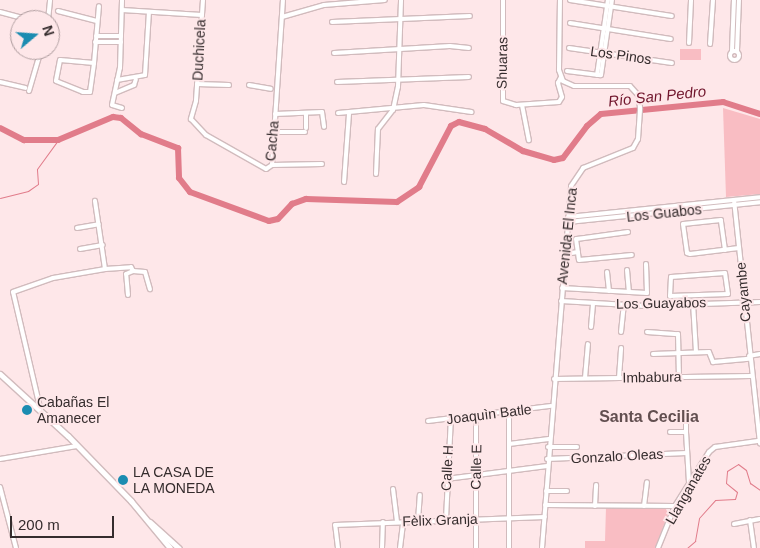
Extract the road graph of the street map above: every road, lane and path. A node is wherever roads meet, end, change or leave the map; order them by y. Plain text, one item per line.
1 (122, 0) edge
2 (203, 0) edge
3 (283, 0) edge
4 (385, 0) edge
5 (401, 0) edge
6 (503, 0) edge
7 (560, 0) edge
8 (570, 0) edge
9 (610, 0) edge
10 (691, 0) edge
11 (713, 0) edge
12 (734, 0) edge
13 (739, 0) edge
14 (99, 6) dead end
15 (609, 6) junction
16 (122, 10) junction
17 (60, 12) edge
18 (149, 12) junction
19 (202, 15) junction
20 (470, 16) dead end
21 (672, 16) dead end
22 (736, 17) junction
23 (282, 18) junction
24 (402, 18) junction
25 (97, 21) junction
26 (332, 22) dead end
27 (570, 22) dead end
28 (605, 28) junction
29 (96, 36) junction
30 (121, 36) junction
31 (671, 39) dead end
32 (95, 42) junction
33 (121, 42) junction
34 (688, 42) dead end
35 (710, 44) dead end
36 (469, 48) dead end
37 (569, 48) dead end
38 (401, 49) junction
39 (734, 51) dead end
40 (602, 52) junction
41 (334, 53) dead end
42 (38, 60) edge
43 (94, 63) junction
44 (672, 63) dead end
45 (567, 71) dead end
46 (561, 77) junction
47 (469, 78) dead end
48 (136, 79) junction
49 (399, 79) junction
50 (117, 80) junction
51 (0, 82) edge
52 (337, 82) dead end
53 (198, 84) junction
54 (229, 85) dead end
55 (249, 85) dead end
56 (25, 88) dead end
57 (274, 89) junction
58 (29, 91) dead end
59 (115, 93) junction
60 (196, 101) joint
61 (522, 105) junction
62 (395, 106) junction
63 (122, 108) dead end
64 (471, 112) dead end
65 (306, 113) junction
66 (338, 113) dead end
67 (275, 114) junction
68 (349, 114) junction
69 (324, 127) dead end
70 (274, 132) junction
71 (529, 140) dead end
72 (322, 164) dead end
73 (272, 165) junction
74 (376, 174) dead end
75 (344, 182) dead end
76 (760, 197) edge
77 (734, 200) junction
78 (95, 202) dead end
79 (760, 202) edge
80 (734, 205) junction
81 (568, 220) junction
82 (99, 224) junction
83 (77, 228) dead end
84 (628, 232) dead end
85 (103, 246) junction
86 (739, 248) junction
87 (80, 249) dead end
88 (578, 250) junction
89 (725, 250) junction
90 (565, 251) junction
91 (632, 255) dead end
92 (646, 264) dead end
93 (105, 269) junction
94 (627, 270) dead end
95 (133, 271) junction
96 (607, 272) dead end
97 (562, 288) junction
98 (150, 289) dead end
99 (609, 291) junction
100 (629, 292) junction
101 (128, 295) dead end
102 (698, 296) junction
103 (743, 300) junction
104 (561, 301) junction
105 (760, 302) edge
106 (593, 303) junction
107 (693, 303) junction
108 (698, 303) junction
109 (624, 305) junction
110 (591, 327) dead end
111 (621, 332) dead end
112 (647, 332) dead end
113 (588, 344) dead end
114 (621, 348) dead end
115 (696, 352) junction
116 (679, 353) junction
117 (653, 354) dead end
118 (760, 354) edge
119 (749, 357) junction
120 (0, 374) edge
121 (751, 376) junction
122 (679, 377) junction
123 (585, 378) junction
124 (619, 378) junction
125 (554, 379) junction
126 (760, 393) edge
127 (753, 394) junction
128 (550, 406) junction
129 (509, 411) junction
130 (42, 412) junction
131 (476, 415) junction
132 (452, 418) junction
133 (686, 419) dead end
134 (428, 421) dead end
135 (670, 432) dead end
136 (686, 432) junction
137 (549, 439) junction
138 (759, 442) edge
139 (509, 444) junction
140 (77, 446) junction
141 (548, 447) junction
142 (577, 447) dead end
143 (687, 453) junction
144 (0, 459) edge
145 (548, 459) junction
146 (547, 466) junction
147 (509, 472) junction
148 (476, 476) junction
149 (446, 479) junction
150 (647, 482) dead end
151 (689, 482) junction
152 (596, 485) dead end
153 (0, 487) edge
154 (393, 489) dead end
155 (546, 490) junction
156 (567, 491) dead end
157 (420, 495) dead end
158 (545, 505) junction
159 (595, 506) junction
160 (644, 506) junction
161 (675, 506) junction
162 (144, 516) junction
163 (510, 517) junction
164 (475, 518) junction
165 (545, 518) junction
166 (446, 519) junction
167 (760, 519) edge
168 (750, 520) junction
169 (418, 521) junction
170 (383, 522) junction
171 (397, 522) junction
172 (403, 522) junction
173 (734, 524) dead end
174 (16, 548) edge
175 (170, 548) edge
176 (179, 548) edge
177 (338, 548) edge
178 (382, 548) edge
179 (400, 548) edge
180 (476, 548) edge
181 (509, 548) edge
182 (542, 548) edge
183 (658, 548) edge
184 (754, 548) edge

1 - 16 street
2 - 19 street, Duchicela
3 - 23 street, Cacha
4 - 23 street
5 - 24 street
6 - 61 street, Shuaras
7 - 46 street
8 - 15 street
9 - 15 street
10 - 34 street
11 - 35 street
12 - 22 street
13 - 22 street
14 - 25 street
15 - 21 street
15 - 28 street
16 - 18 street
16 - 30 street
17 - 25 street
18 - 19 street
18 - 48 street
19 - 53 street, Duchicela
20 - 24 street
22 - 39 street
23 - 57 street, Cacha
24 - 26 street
24 - 38 street
25 - 29 street
27 - 28 street
28 - 31 street
28 - 40 street
29 - 30 street
29 - 32 street
30 - 33 street
32 - 33 street
32 - 43 street
33 - 50 street
36 - 38 street
37 - 40 street, Los Pinos
38 - 41 street
38 - 49 street
40 - 44 street, Los Pinos
40 - 45 street
42 - 58 street
43 - 43 street
46 - 61 street, Shuaras
46 - 81 street, Avenida El Inca
47 - 49 street
48 - 50 street
48 - 59 street
49 - 52 street
49 - 62 street
50 - 59 street
51 - 56 street
53 - 54 street
53 - 60 street, Duchicela
55 - 57 street
57 - 67 street, Cacha
59 - 63 street
60 - 73 street, Cacha
61 - 71 street
62 - 64 street
62 - 68 street
62 - 74 street
65 - 67 street
65 - 69 street
65 - 70 street
66 - 68 street
67 - 70 street, Cacha
68 - 75 street
70 - 73 street, Cacha
72 - 73 street
76 - 77 street, Los Guabos
77 - 80 street, Cayambe
77 - 81 street, Los Guabos
78 - 82 street
79 - 80 street, Los Guabos
80 - 81 street, Los Guabos
80 - 86 street, Cayambe
81 - 90 street, Avenida El Inca
82 - 83 street
82 - 85 street
84 - 88 street
85 - 87 street
85 - 93 street
86 - 89 street
86 - 103 street, Cayambe
88 - 90 street
88 - 91 street
89 - 89 street
90 - 97 street, Avenida El Inca
92 - 100 street
93 - 95 street
93 - 130 street
94 - 100 street
95 - 98 street
95 - 101 street
96 - 99 street
97 - 99 street
97 - 104 street, Avenida El Inca
99 - 100 street
102 - 102 street
102 - 108 street
103 - 105 street, Los Guayabos
103 - 108 street, Los Guayabos
103 - 119 street, Cayambe
104 - 106 street, Los Guayabos
104 - 125 street, Avenida El Inca
106 - 109 street, Los Guayabos
106 - 110 street
107 - 108 street, Los Guayabos
107 - 109 street, Los Guayabos
107 - 115 street
109 - 111 street
112 - 116 street
113 - 123 street
114 - 124 street
115 - 116 street
115 - 119 street
116 - 117 street
116 - 122 street
118 - 119 street
119 - 121 street, Cayambe
120 - 130 highway
121 - 122 street, Imbabura
121 - 127 street, Cayambe
122 - 124 street, Imbabura
123 - 124 street, Imbabura
123 - 125 street, Imbabura
125 - 128 street, Avenida El Inca
126 - 127 street
127 - 138 street, Cayambe
128 - 129 street, Joaquìn Batle
128 - 137 street, Avenida El Inca
129 - 131 street, Joaquìn Batle
129 - 139 street
130 - 140 highway
131 - 132 street, Joaquìn Batle
131 - 148 street, Calle E
132 - 134 street, Joaquìn Batle
132 - 149 street, Calle H
133 - 136 street
135 - 136 street
136 - 143 street
137 - 139 street
137 - 141 street, Avenida El Inca
138 - 151 street, Llanganates
139 - 147 street
140 - 144 street
140 - 162 highway
141 - 142 street
141 - 145 street, Avenida El Inca
143 - 145 street, Gonzalo Oleas
143 - 151 street
145 - 146 street, Avenida El Inca
146 - 147 street
146 - 155 street, Avenida El Inca
147 - 148 street
147 - 163 street
148 - 149 street
148 - 164 street, Calle E
149 - 166 street, Calle H
150 - 160 street
151 - 161 street, Llanganates
152 - 159 street
153 - 174 street
154 - 171 street
155 - 156 street
155 - 158 street, Avenida El Inca
157 - 169 street
158 - 159 street
158 - 165 street, Avenida El Inca
159 - 160 street
160 - 161 street
161 - 183 street, Llanganates
162 - 175 highway
162 - 176 main road
163 - 164 street, Fèlix Granja
163 - 165 street, Fèlix Granja
163 - 181 street
164 - 166 street, Fèlix Granja
164 - 180 street, Calle E
165 - 182 street, Avenida El Inca
166 - 169 street, Fèlix Granja
167 - 168 street
168 - 173 street
168 - 184 street
169 - 172 street, Fèlix Granja
170 - 171 street, Fèlix Granja
170 - 177 street, Fèlix Granja
170 - 178 street
171 - 172 street, Fèlix Granja
172 - 179 street

